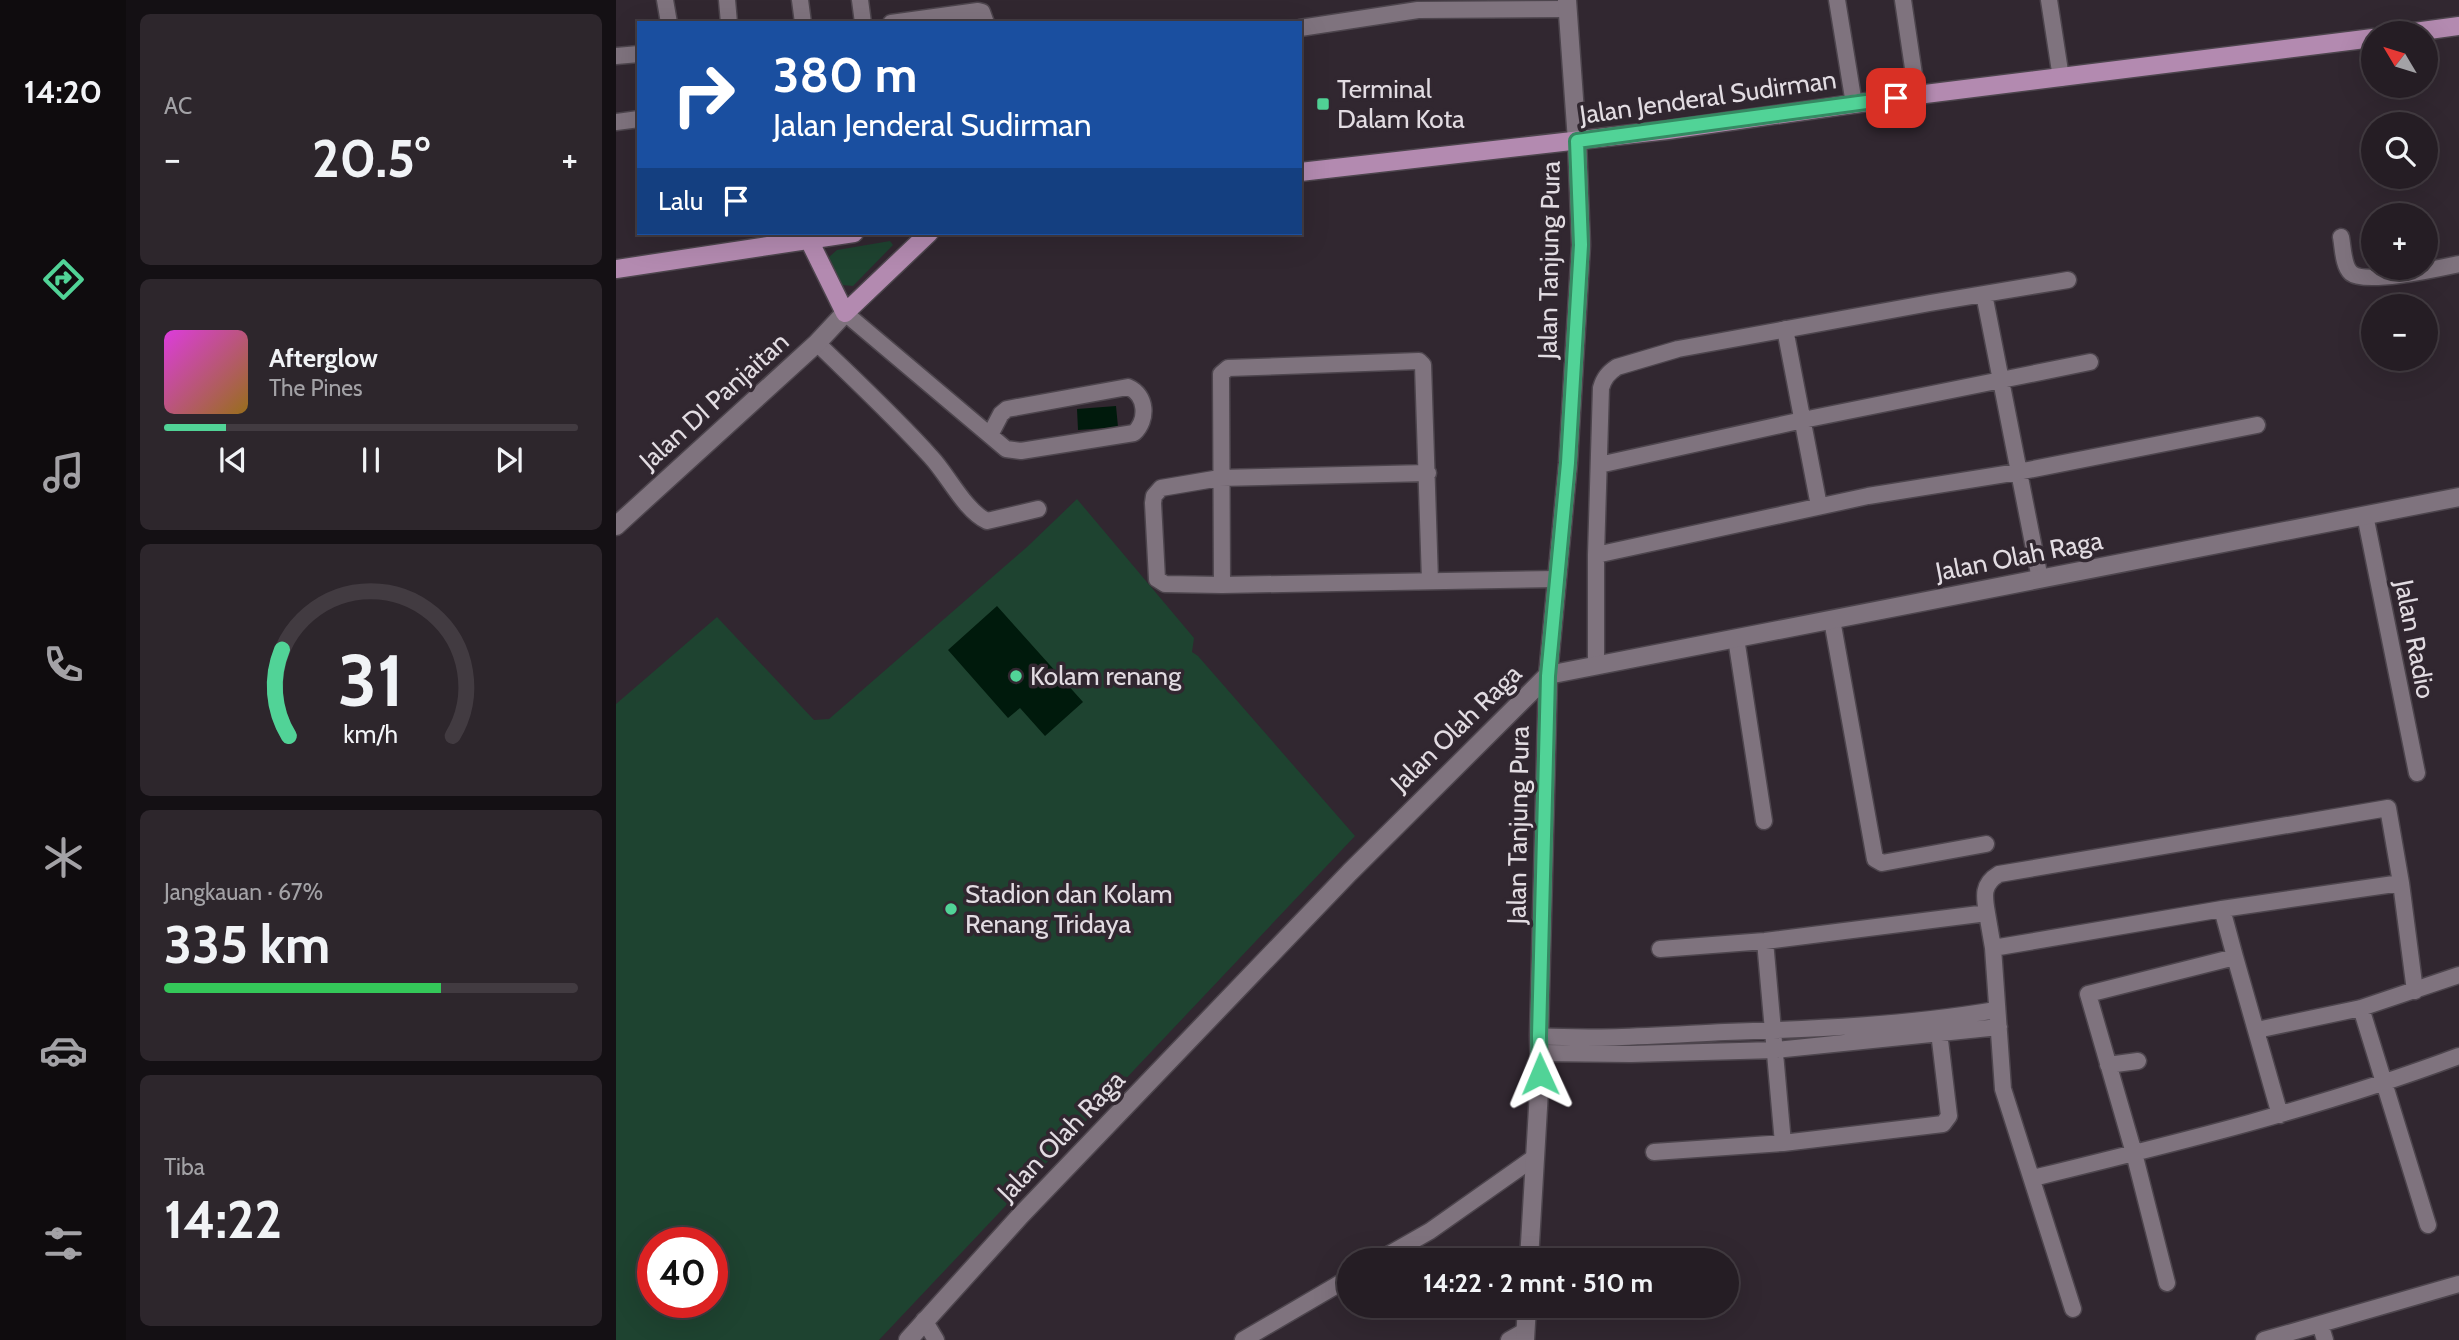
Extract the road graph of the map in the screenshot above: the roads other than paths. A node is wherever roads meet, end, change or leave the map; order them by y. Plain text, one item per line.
1 (665, 0) edge
2 (727, 0) edge
3 (800, 0) edge
4 (860, 0) edge
5 (1837, 0) edge
6 (1903, 0) edge
7 (2049, 0) edge
8 (1567, 5) edge
9 (938, 7) edge
10 (669, 21) edge
11 (729, 21) edge
12 (803, 21) edge
13 (863, 21) edge
14 (897, 21) edge
15 (985, 21) edge
16 (2459, 26) edge
17 (1302, 28) edge
18 (2438, 29) edge
19 (2361, 40) edge
20 (637, 54) edge
21 (616, 57) edge
22 (2061, 78) junction
23 (1917, 95) junction
24 (1854, 104) junction
25 (637, 119) edge
26 (616, 122) edge
27 (1577, 141) junction
28 (1302, 172) edge
29 (841, 235) edge
30 (927, 235) edge
31 (2341, 237) dead end
32 (810, 240) junction
33 (2459, 264) edge
34 (616, 269) edge
35 (2068, 280) dead end
36 (1984, 294) junction
37 (845, 313) junction
38 (1785, 329) junction
39 (817, 343) junction
40 (2090, 362) dead end
41 (2001, 380) junction
42 (1803, 420) junction
43 (2258, 425) dead end
44 (990, 435) junction
45 (1599, 465) junction
46 (2018, 472) junction
47 (1428, 473) junction
48 (1220, 478) junction
49 (2459, 496) edge
50 (1819, 506) junction
51 (1038, 509) dead end
52 (2365, 515) junction
53 (616, 526) edge
54 (1596, 555) junction
55 (1556, 579) junction
56 (2040, 579) junction
57 (1430, 581) junction
58 (1222, 585) junction
59 (1832, 620) junction
60 (1736, 638) junction
61 (1597, 666) junction
62 (1548, 676) junction
63 (2417, 773) dead end
64 (1764, 821) dead end
65 (1986, 844) dead end
66 (2401, 883) junction
67 (2222, 909) junction
68 (1987, 913) junction
69 (1765, 941) junction
70 (1993, 948) junction
71 (1660, 949) dead end
72 (2235, 957) junction
73 (2459, 975) edge
74 (2415, 991) junction
75 (2361, 1008) junction
76 (1997, 1019) junction
77 (1772, 1030) junction
78 (2257, 1030) junction
79 (1940, 1032) junction
80 (1540, 1044) junction
81 (1776, 1050) junction
82 (2459, 1056) edge
83 (2138, 1061) dead end
84 (2108, 1065) junction
85 (2385, 1084) junction
86 (2280, 1115) junction
87 (1783, 1143) junction
88 (1654, 1152) dead end
89 (2134, 1153) junction
90 (1535, 1157) junction
91 (2033, 1178) junction
92 (2428, 1225) dead end
93 (1401, 1248) edge
94 (1530, 1248) edge
95 (2167, 1283) dead end
96 (2459, 1284) edge
97 (1337, 1285) edge
98 (2073, 1308) dead end
99 (1526, 1318) edge
100 (924, 1320) junction
101 (2320, 1324) junction
102 (1525, 1336) edge
103 (908, 1340) edge
104 (936, 1340) edge
105 (1243, 1340) edge
106 (1509, 1340) edge
107 (2264, 1340) edge
108 (2325, 1340) edge

1 - 10 street
2 - 11 street
3 - 12 street
4 - 13 street
5 - 24 street
6 - 23 street
7 - 22 street
8 - 17 street
8 - 27 street, Jalan Tanjung Pura
9 - 14 street
9 - 15 street
16 - 18 main road
19 - 22 main road, Jalan Jenderal Sudirman
20 - 21 street
22 - 23 main road, Jalan Jenderal Sudirman
23 - 24 main road, Jalan Jenderal Sudirman
24 - 27 main road, Jalan Jenderal Sudirman
25 - 26 street
27 - 28 main road, Jalan Jenderal Sudirman
27 - 55 street, Jalan Tanjung Pura
29 - 32 main road
30 - 37 main road
31 - 33 street
32 - 34 main road
32 - 37 main road
35 - 36 street
36 - 38 street
36 - 41 street
37 - 39 street, Jalan DI Panjaitan
37 - 44 street
38 - 42 street
38 - 45 street
39 - 51 street
39 - 53 street, Jalan DI Panjaitan
40 - 41 street
41 - 42 street
41 - 46 street
42 - 45 street
42 - 50 street
43 - 46 street
44 - 44 street
45 - 54 street
46 - 50 street
46 - 56 street
47 - 48 street
47 - 48 street
47 - 57 street
48 - 58 street
48 - 58 street
49 - 52 street, Jalan Olah Raga
50 - 54 street
52 - 56 street, Jalan Olah Raga
52 - 63 street, Jalan Radio
54 - 61 street
55 - 57 street
55 - 62 street, Jalan Tanjung Pura
56 - 59 street, Jalan Olah Raga
57 - 58 street
59 - 60 street, Jalan Olah Raga
59 - 65 street
60 - 61 street, Jalan Olah Raga
60 - 64 street
61 - 62 street, Jalan Olah Raga
62 - 80 street, Jalan Tanjung Pura
62 - 100 street, Jalan Olah Raga
66 - 67 street
66 - 68 street
66 - 74 street
67 - 70 street
67 - 72 street
68 - 69 street
68 - 70 street
69 - 71 street
69 - 77 street
70 - 76 street
72 - 78 street
72 - 84 street
73 - 74 street
74 - 75 street
75 - 78 street
75 - 85 street
76 - 77 street
76 - 79 street
76 - 91 street
77 - 80 street
77 - 81 street
78 - 86 street
79 - 81 street
79 - 87 street
80 - 81 street
80 - 90 street, Jalan Tanjung Pura
81 - 87 street
82 - 85 street
83 - 84 street
84 - 89 street
85 - 86 street
85 - 92 street
86 - 89 street
87 - 88 street
89 - 91 street
89 - 95 street
90 - 93 street
90 - 94 street, Jalan Tanjung Pura
91 - 98 street
96 - 101 street
97 - 105 street
99 - 102 street
100 - 103 street, Jalan Olah Raga
100 - 104 street
101 - 107 street
101 - 108 street
102 - 106 street

